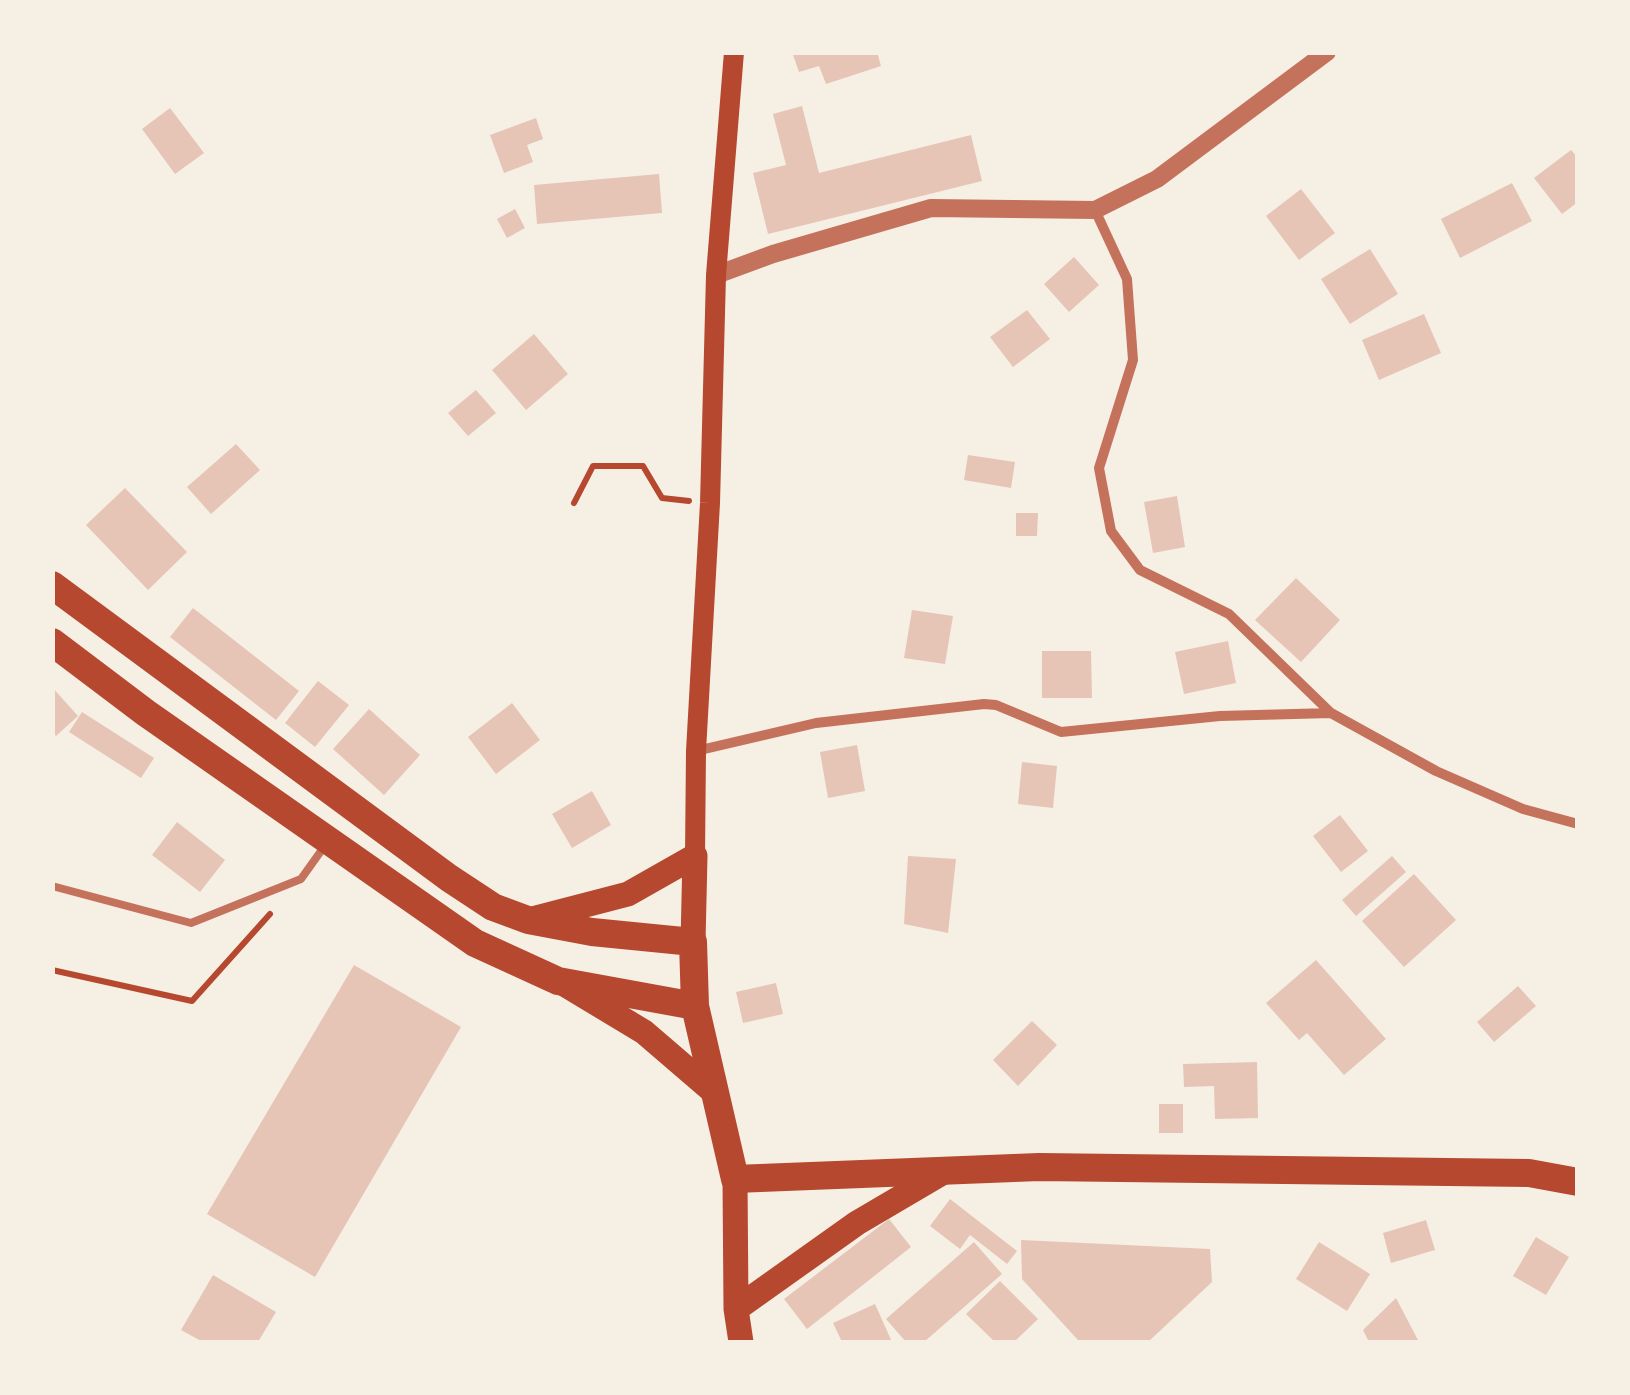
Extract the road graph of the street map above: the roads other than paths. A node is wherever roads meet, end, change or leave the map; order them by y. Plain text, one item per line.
1 (734, 52) edge
2 (1327, 52) edge
3 (1095, 210) junction
4 (716, 275) junction
5 (52, 585) edge
6 (52, 642) edge
7 (1331, 712) junction
8 (696, 751) junction
9 (1578, 824) edge
10 (328, 841) junction
11 (696, 856) junction
12 (52, 886) edge
13 (528, 920) junction
14 (692, 942) junction
15 (558, 980) junction
16 (695, 1006) junction
17 (715, 1093) junction
18 (942, 1173) junction
19 (735, 1179) junction
20 (1578, 1182) edge
21 (736, 1309) junction
22 (742, 1342) edge

1 - 4 main road
2 - 3 street
3 - 4 street
3 - 7 street
4 - 8 main road
5 - 13 highway
6 - 10 highway
7 - 8 street
7 - 9 street
8 - 11 main road
10 - 12 lane
10 - 15 highway
11 - 13 main road
11 - 14 main road
13 - 14 highway
14 - 16 highway
15 - 16 highway
15 - 17 main road
16 - 17 highway
17 - 19 highway
18 - 19 highway
18 - 20 highway
18 - 21 main road
19 - 21 main road
21 - 22 main road

